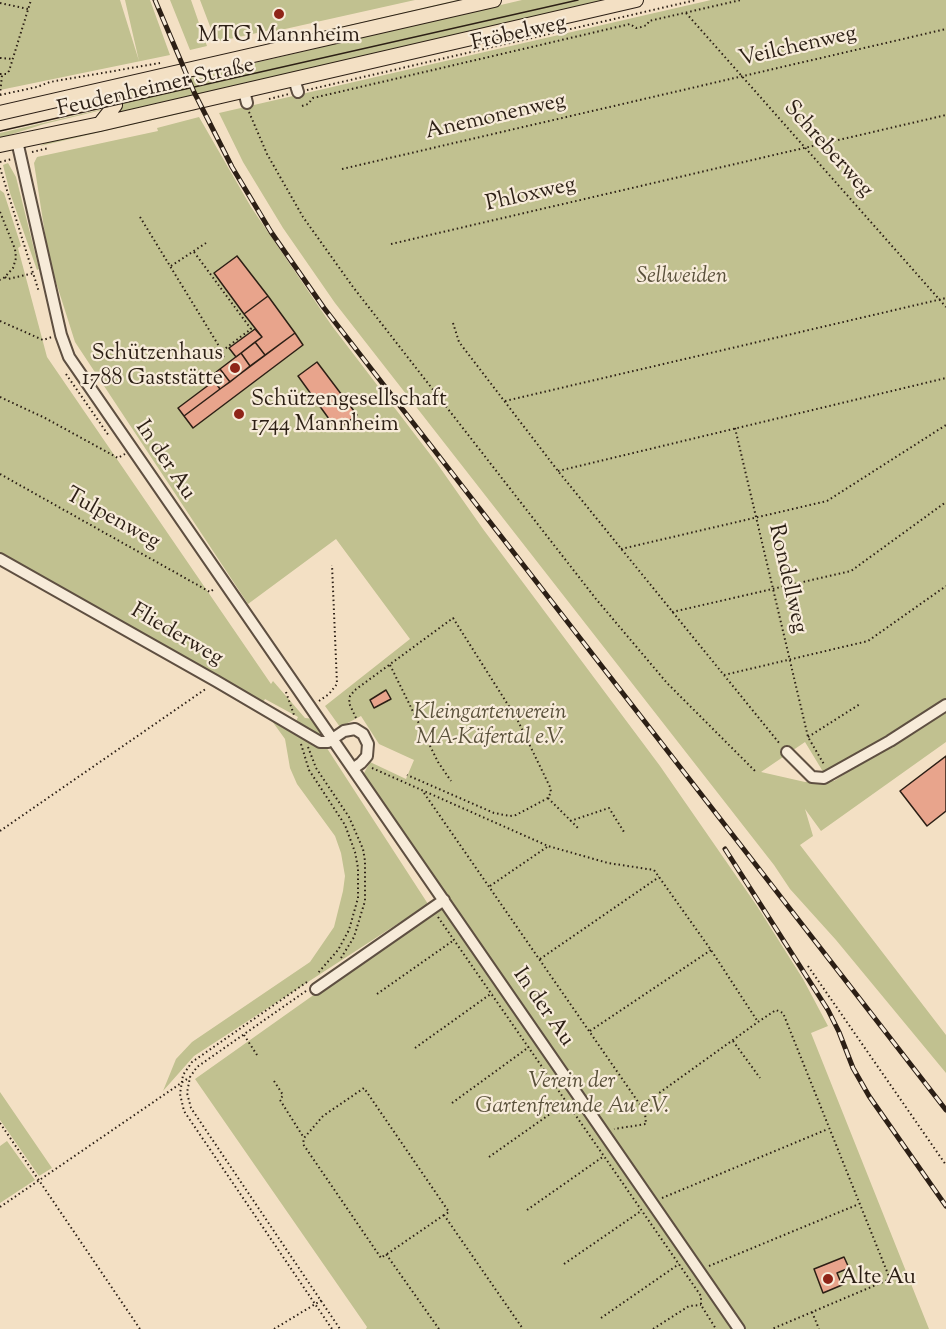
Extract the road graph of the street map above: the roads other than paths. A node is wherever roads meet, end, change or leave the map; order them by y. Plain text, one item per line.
1 (494, 0) edge
2 (636, 0) edge
3 (108, 89) junction
4 (0, 113) edge
5 (100, 124) junction
6 (17, 141) junction
7 (0, 145) edge
8 (0, 559) edge
9 (946, 705) edge
10 (333, 739) junction
11 (787, 752) road end
12 (358, 766) junction
13 (444, 900) junction
14 (315, 987) road end
15 (739, 1329) edge

1 - 3 main road, Feudenheimer Straße
2 - 5 main road, Feudenheimer Straße
3 - 4 main road, Feudenheimer Straße
3 - 5 main road
5 - 6 main road, Feudenheimer Straße
6 - 7 main road, Feudenheimer Straße
6 - 10 lane, In der Au
8 - 10 lane, Fliederweg
9 - 11 lane
10 - 12 lane, In der Au
10 - 12 lane
12 - 13 lane, In der Au
13 - 14 lane
13 - 15 lane, In der Au

